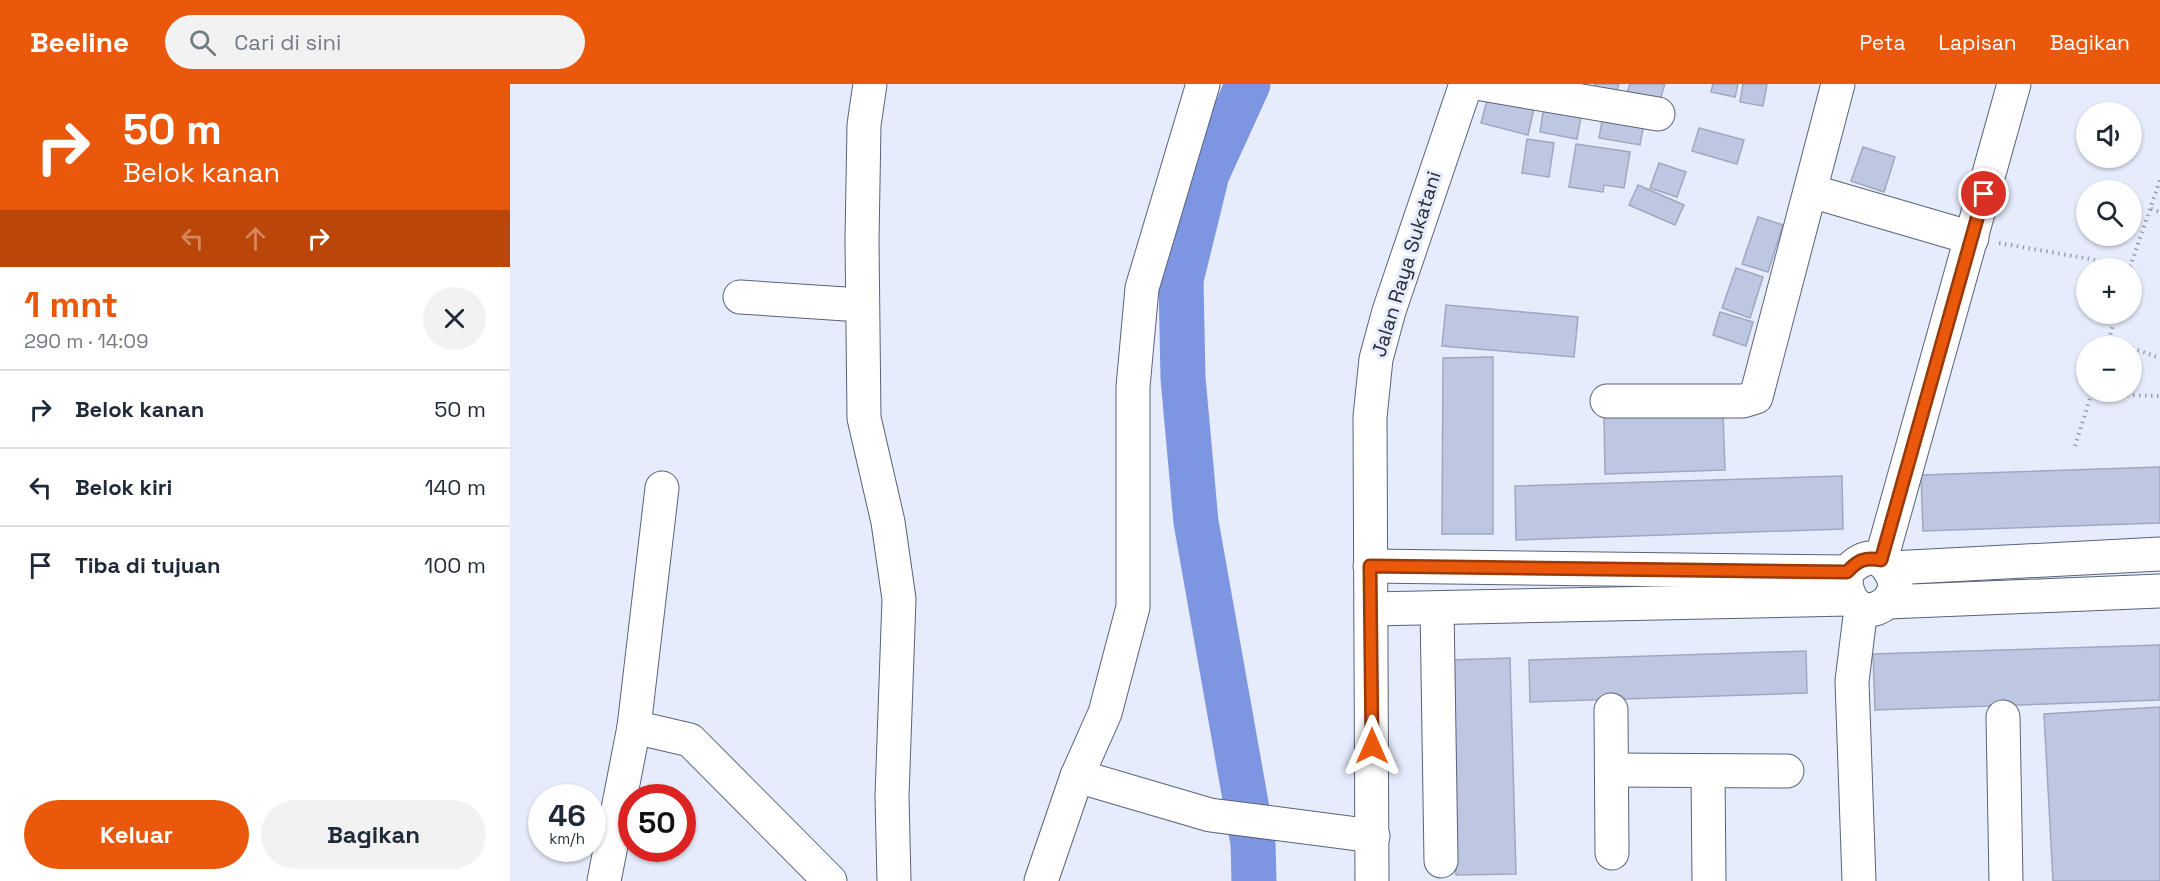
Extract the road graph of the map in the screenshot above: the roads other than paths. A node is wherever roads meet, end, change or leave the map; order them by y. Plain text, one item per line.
1 (870, 84) edge
2 (1203, 84) edge
3 (1466, 84) edge
4 (1482, 84) edge
5 (1838, 84) edge
6 (2014, 84) edge
7 (1658, 114) dead end
8 (1811, 191) junction
9 (1972, 238) junction
10 (740, 297) dead end
11 (861, 305) junction
12 (1607, 401) dead end
13 (662, 488) dead end
14 (2160, 554) edge
15 (1886, 564) junction
16 (1370, 566) junction
17 (2160, 591) edge
18 (1861, 595) junction
19 (1437, 608) junction
20 (1372, 609) junction
21 (1611, 710) dead end
22 (2003, 717) dead end
23 (634, 727) junction
24 (1613, 770) junction
25 (1708, 771) junction
26 (1787, 771) dead end
27 (1077, 776) junction
28 (1373, 836) junction
29 (1612, 853) dead end
30 (1441, 861) dead end
31 (604, 881) edge
32 (830, 881) edge
33 (894, 881) edge
34 (1041, 881) edge
35 (1372, 881) edge
36 (1709, 881) edge
37 (1859, 881) edge
38 (2006, 881) edge

1 - 11 street
2 - 27 street
3 - 16 street, Jalan Raya Sukatani
4 - 7 street
5 - 8 street
6 - 9 street
8 - 9 street
8 - 12 street
9 - 15 street
10 - 11 street
11 - 33 street
13 - 23 street
14 - 15 street
15 - 18 street
15 - 18 street
16 - 18 street
16 - 20 street, Jalan Raya Sukatani
17 - 18 street
18 - 19 street
18 - 37 street
19 - 20 street
19 - 30 street
20 - 28 street, Jalan Raya Sukatani
21 - 24 street
22 - 38 street
23 - 31 street
23 - 32 street
24 - 25 street
24 - 29 street
25 - 26 street
25 - 36 street
27 - 28 street
27 - 34 street
28 - 35 street, Jalan Raya Sukatani

